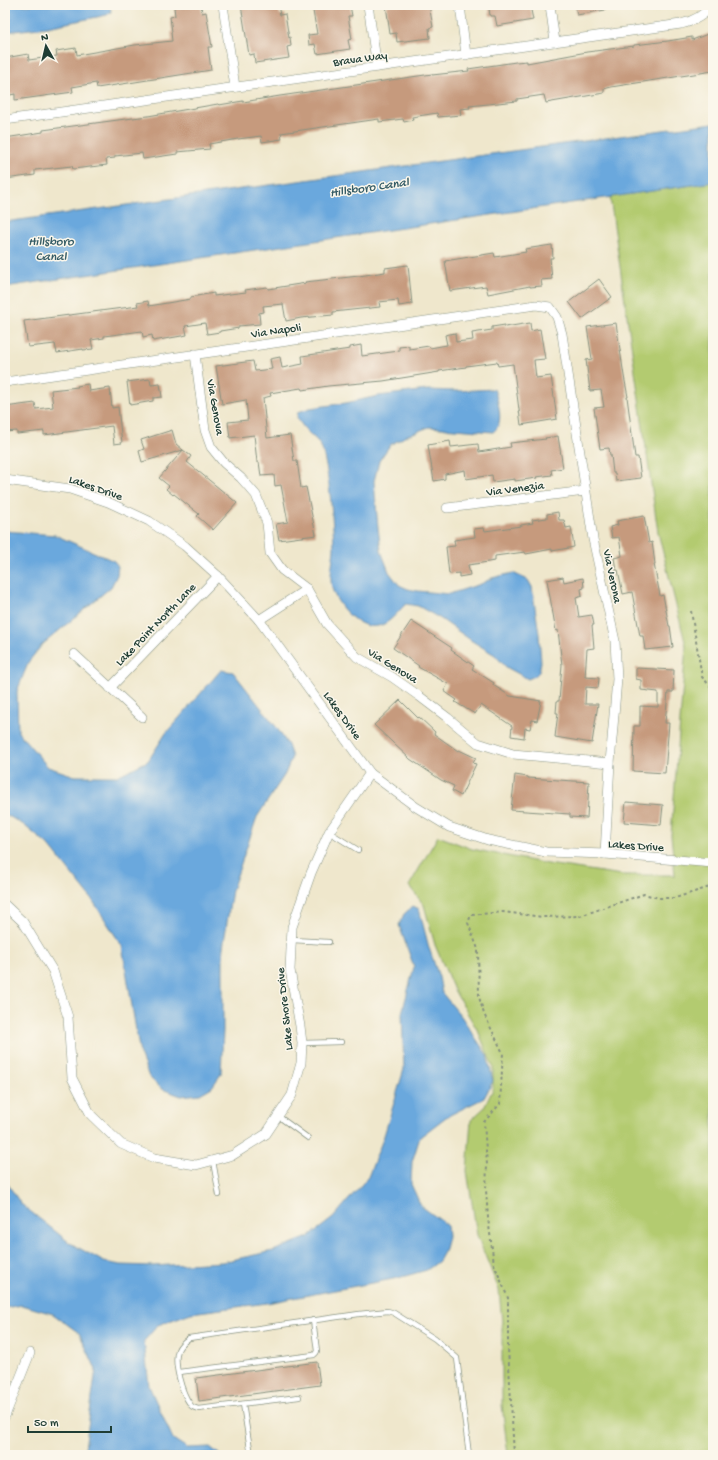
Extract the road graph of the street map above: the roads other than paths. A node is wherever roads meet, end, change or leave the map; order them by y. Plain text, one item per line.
1 (223, 5) edge
2 (368, 5) edge
3 (460, 5) edge
4 (550, 5) edge
5 (712, 5) edge
6 (555, 42) junction
7 (466, 55) junction
8 (377, 67) junction
9 (235, 88) junction
10 (5, 120) edge
11 (550, 307) joint
12 (195, 354) junction
13 (5, 382) edge
14 (5, 480) edge
15 (585, 491) junction
16 (447, 508) dead end
17 (218, 576) junction
18 (307, 589) junction
19 (259, 620) junction
20 (74, 654) dead end
21 (110, 688) junction
22 (142, 717) dead end
23 (610, 763) junction
24 (370, 773) junction
25 (329, 832) junction
26 (358, 850) dead end
27 (605, 854) junction
28 (713, 863) edge
29 (5, 905) edge
30 (292, 940) junction
31 (329, 942) dead end
32 (341, 1042) dead end
33 (302, 1043) junction
34 (278, 1116) junction
35 (308, 1138) dead end
36 (213, 1160) junction
37 (219, 1195) dead end
38 (313, 1320) junction
39 (30, 1353) dead end
40 (178, 1372) junction
41 (299, 1397) dead end
42 (243, 1404) junction
43 (5, 1416) edge
44 (251, 1455) edge
45 (469, 1455) edge

1 - 9 street
2 - 8 street
3 - 7 street
4 - 6 street
5 - 6 street, Brava Way
6 - 7 street, Brava Way
7 - 8 street, Brava Way
8 - 9 street, Brava Way
9 - 10 street, Brava Way
11 - 12 street, Via Napoli
11 - 15 street, Via Verona
12 - 13 street, Via Napoli
12 - 18 street, Via Genova
14 - 17 street, Lakes Drive
15 - 16 street, Via Venezia
15 - 23 street, Via Verona
17 - 19 street, Lakes Drive
17 - 21 street, Lake Point North Lane
18 - 19 street
18 - 23 street, Via Genova
19 - 24 street, Lakes Drive
20 - 21 street
21 - 22 street
23 - 27 street, Via Verona
24 - 25 street, Lake Shore Drive
24 - 27 street, Lakes Drive
25 - 26 lane
25 - 30 street, Lake Shore Drive
27 - 28 street, Lakes Drive
29 - 36 street, Lake Shore Drive
30 - 31 lane
30 - 33 street, Lake Shore Drive
32 - 33 lane
33 - 34 street, Lake Shore Drive
34 - 35 lane
34 - 36 street, Lake Shore Drive
36 - 37 lane
38 - 40 lane
38 - 40 lane
38 - 45 lane
39 - 43 street
40 - 42 lane
41 - 42 lane
42 - 44 lane

